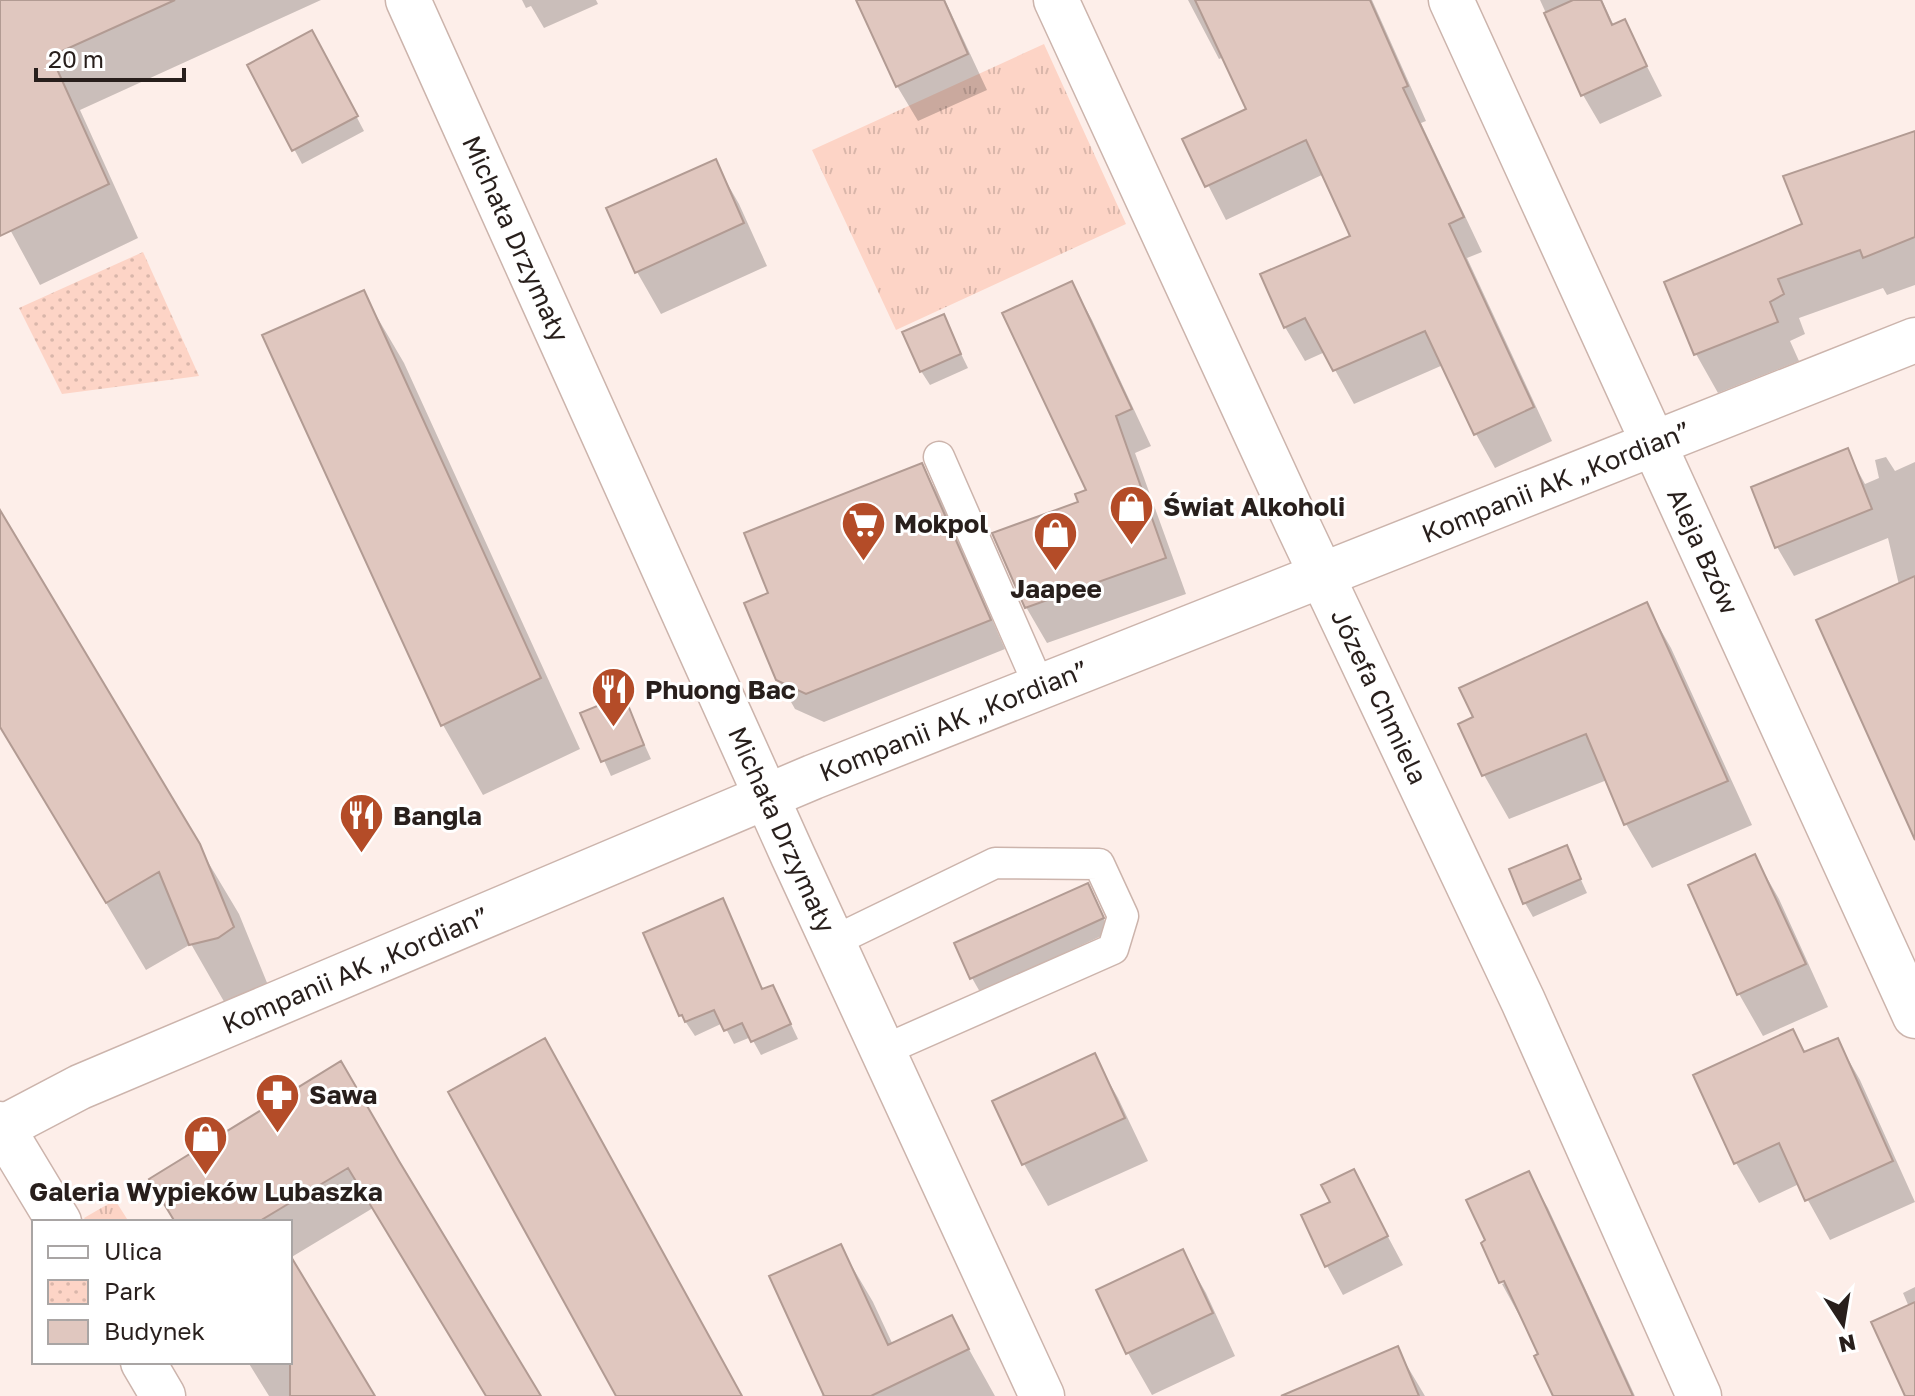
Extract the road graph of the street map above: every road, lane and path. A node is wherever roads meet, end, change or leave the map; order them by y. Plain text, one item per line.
1 (408, 0) edge
2 (1056, 0) edge
3 (1451, 0) edge
4 (1915, 340) edge
5 (1655, 444) junction
6 (939, 457) dead end
7 (1322, 576) junction
8 (1040, 688) junction
9 (767, 796) junction
10 (832, 942) junction
11 (1915, 1016) edge
12 (882, 1051) junction
13 (1, 1127) edge
14 (58, 1220) edge
15 (144, 1364) edge
16 (163, 1396) edge
17 (1042, 1396) edge
18 (1699, 1396) edge

1 - 9 street, Michała Drzymały
2 - 7 street, Józefa Chmiela
3 - 5 street, Aleja Bzów
4 - 5 street, Kompanii AK „Kordian”
5 - 7 street, Kompanii AK „Kordian”
5 - 11 street, Aleja Bzów
6 - 8 lane
7 - 8 street, Kompanii AK „Kordian”
7 - 18 street, Józefa Chmiela
8 - 9 street, Kompanii AK „Kordian”
9 - 10 street, Michała Drzymały
9 - 13 street, Kompanii AK „Kordian”
10 - 12 street, Michała Drzymały
10 - 12 lane
12 - 17 street, Michała Drzymały
13 - 14 street
15 - 16 street

